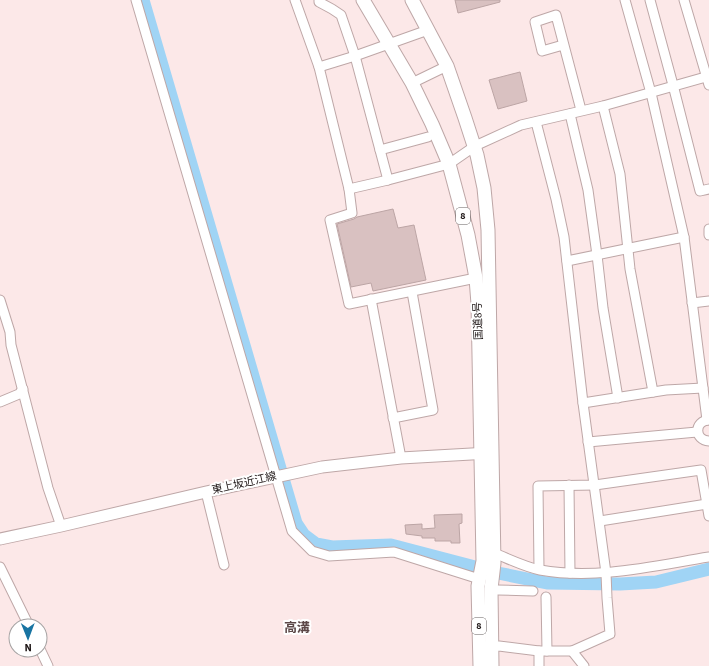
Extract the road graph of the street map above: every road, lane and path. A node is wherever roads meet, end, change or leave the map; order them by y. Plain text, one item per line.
1 (136, 0) edge
2 (295, 0) edge
3 (319, 0) edge
4 (363, 0) edge
5 (412, 0) edge
6 (624, 0) edge
7 (650, 0) edge
8 (684, 0) edge
9 (428, 30) junction
10 (389, 44) junction
11 (563, 45) dead end
12 (355, 56) junction
13 (447, 66) junction
14 (319, 67) junction
15 (708, 79) edge
16 (412, 83) junction
17 (673, 85) junction
18 (651, 93) junction
19 (603, 106) junction
20 (582, 110) junction
21 (570, 114) junction
22 (536, 122) junction
23 (428, 137) dead end
24 (475, 146) junction
25 (380, 150) junction
26 (449, 164) junction
27 (388, 180) junction
28 (349, 189) junction
29 (709, 189) edge
30 (709, 229) edge
31 (709, 234) edge
32 (684, 237) junction
33 (629, 249) junction
34 (597, 255) junction
35 (567, 261) junction
36 (476, 278) junction
37 (412, 292) junction
38 (371, 299) junction
39 (0, 300) edge
40 (709, 301) edge
41 (692, 303) junction
42 (703, 388) junction
43 (23, 389) junction
44 (653, 392) junction
45 (618, 398) junction
46 (0, 402) edge
47 (583, 403) junction
48 (393, 418) junction
49 (708, 420) edge
50 (697, 432) junction
51 (709, 441) edge
52 (588, 442) junction
53 (486, 453) junction
54 (400, 458) junction
55 (280, 475) junction
56 (595, 484) junction
57 (569, 485) junction
58 (206, 492) junction
59 (707, 504) junction
60 (709, 516) edge
61 (600, 521) junction
62 (61, 526) junction
63 (0, 539) edge
64 (709, 557) edge
65 (490, 559) junction
66 (224, 566) dead end
67 (0, 567) edge
68 (539, 569) junction
69 (570, 573) junction
70 (606, 575) junction
71 (475, 581) junction
72 (494, 589) junction
73 (533, 591) dead end
74 (546, 597) dead end
75 (25, 618) edge
76 (486, 647) junction
77 (543, 651) junction
78 (576, 659) edge
79 (480, 666) edge
80 (492, 666) edge
81 (539, 666) edge
82 (584, 666) edge

1 - 55 street
2 - 14 street
3 - 12 street
4 - 10 highway, 国道8号 / 8
5 - 9 highway, 国道8号 / 8
6 - 18 street
7 - 17 street
8 - 15 street
9 - 10 street
9 - 13 highway, 国道8号 / 8
10 - 12 street
10 - 16 highway, 国道8号 / 8
11 - 20 street
12 - 14 street
12 - 25 street
13 - 16 street
13 - 24 highway, 国道8号 / 8
14 - 28 street
15 - 17 street
16 - 26 highway, 国道8号 / 8
17 - 18 street
17 - 29 street
18 - 19 street
18 - 32 street
19 - 20 street
19 - 33 street
20 - 21 street
21 - 22 street
21 - 34 street
22 - 24 street
22 - 35 street
23 - 25 street
24 - 26 street
24 - 53 highway, 国道8号 / 8
25 - 27 street
26 - 27 street
26 - 36 highway, 国道8号 / 8
27 - 28 street
28 - 38 street
30 - 31 street
32 - 33 street
32 - 41 street
33 - 34 street
33 - 44 street
34 - 35 street
34 - 45 street
35 - 47 street
36 - 37 street
36 - 53 highway, 国道8号 / 8
37 - 38 street
37 - 48 street
38 - 48 street
39 - 43 street
40 - 41 street
41 - 42 street
42 - 44 street
42 - 49 street
43 - 46 street
43 - 62 street
44 - 45 street
45 - 47 street
47 - 52 street
48 - 54 street
49 - 50 street
50 - 51 street
50 - 52 street
52 - 56 street
53 - 54 main road, 東上坂近江線
53 - 65 highway, 国道8号 / 8
54 - 55 main road, 東上坂近江線
55 - 58 main road, 東上坂近江線
55 - 71 street
56 - 57 street
56 - 59 street
56 - 61 street
57 - 68 street
57 - 69 street
58 - 62 main road, 東上坂近江線
58 - 66 street
59 - 60 street
59 - 61 street
61 - 70 street
62 - 63 main road, 東上坂近江線
64 - 70 street
65 - 68 street
65 - 71 highway, 国道8号 / 8
65 - 72 highway, 国道8号 / 8
67 - 75 street
68 - 69 street
69 - 70 street
70 - 78 street
71 - 76 highway, 国道8号 / 8
72 - 73 street
72 - 76 highway, 国道8号 / 8
74 - 77 street
76 - 77 street
76 - 79 highway, 国道8号 / 8
76 - 80 highway, 国道8号 / 8
77 - 78 street
77 - 81 street
78 - 82 street

